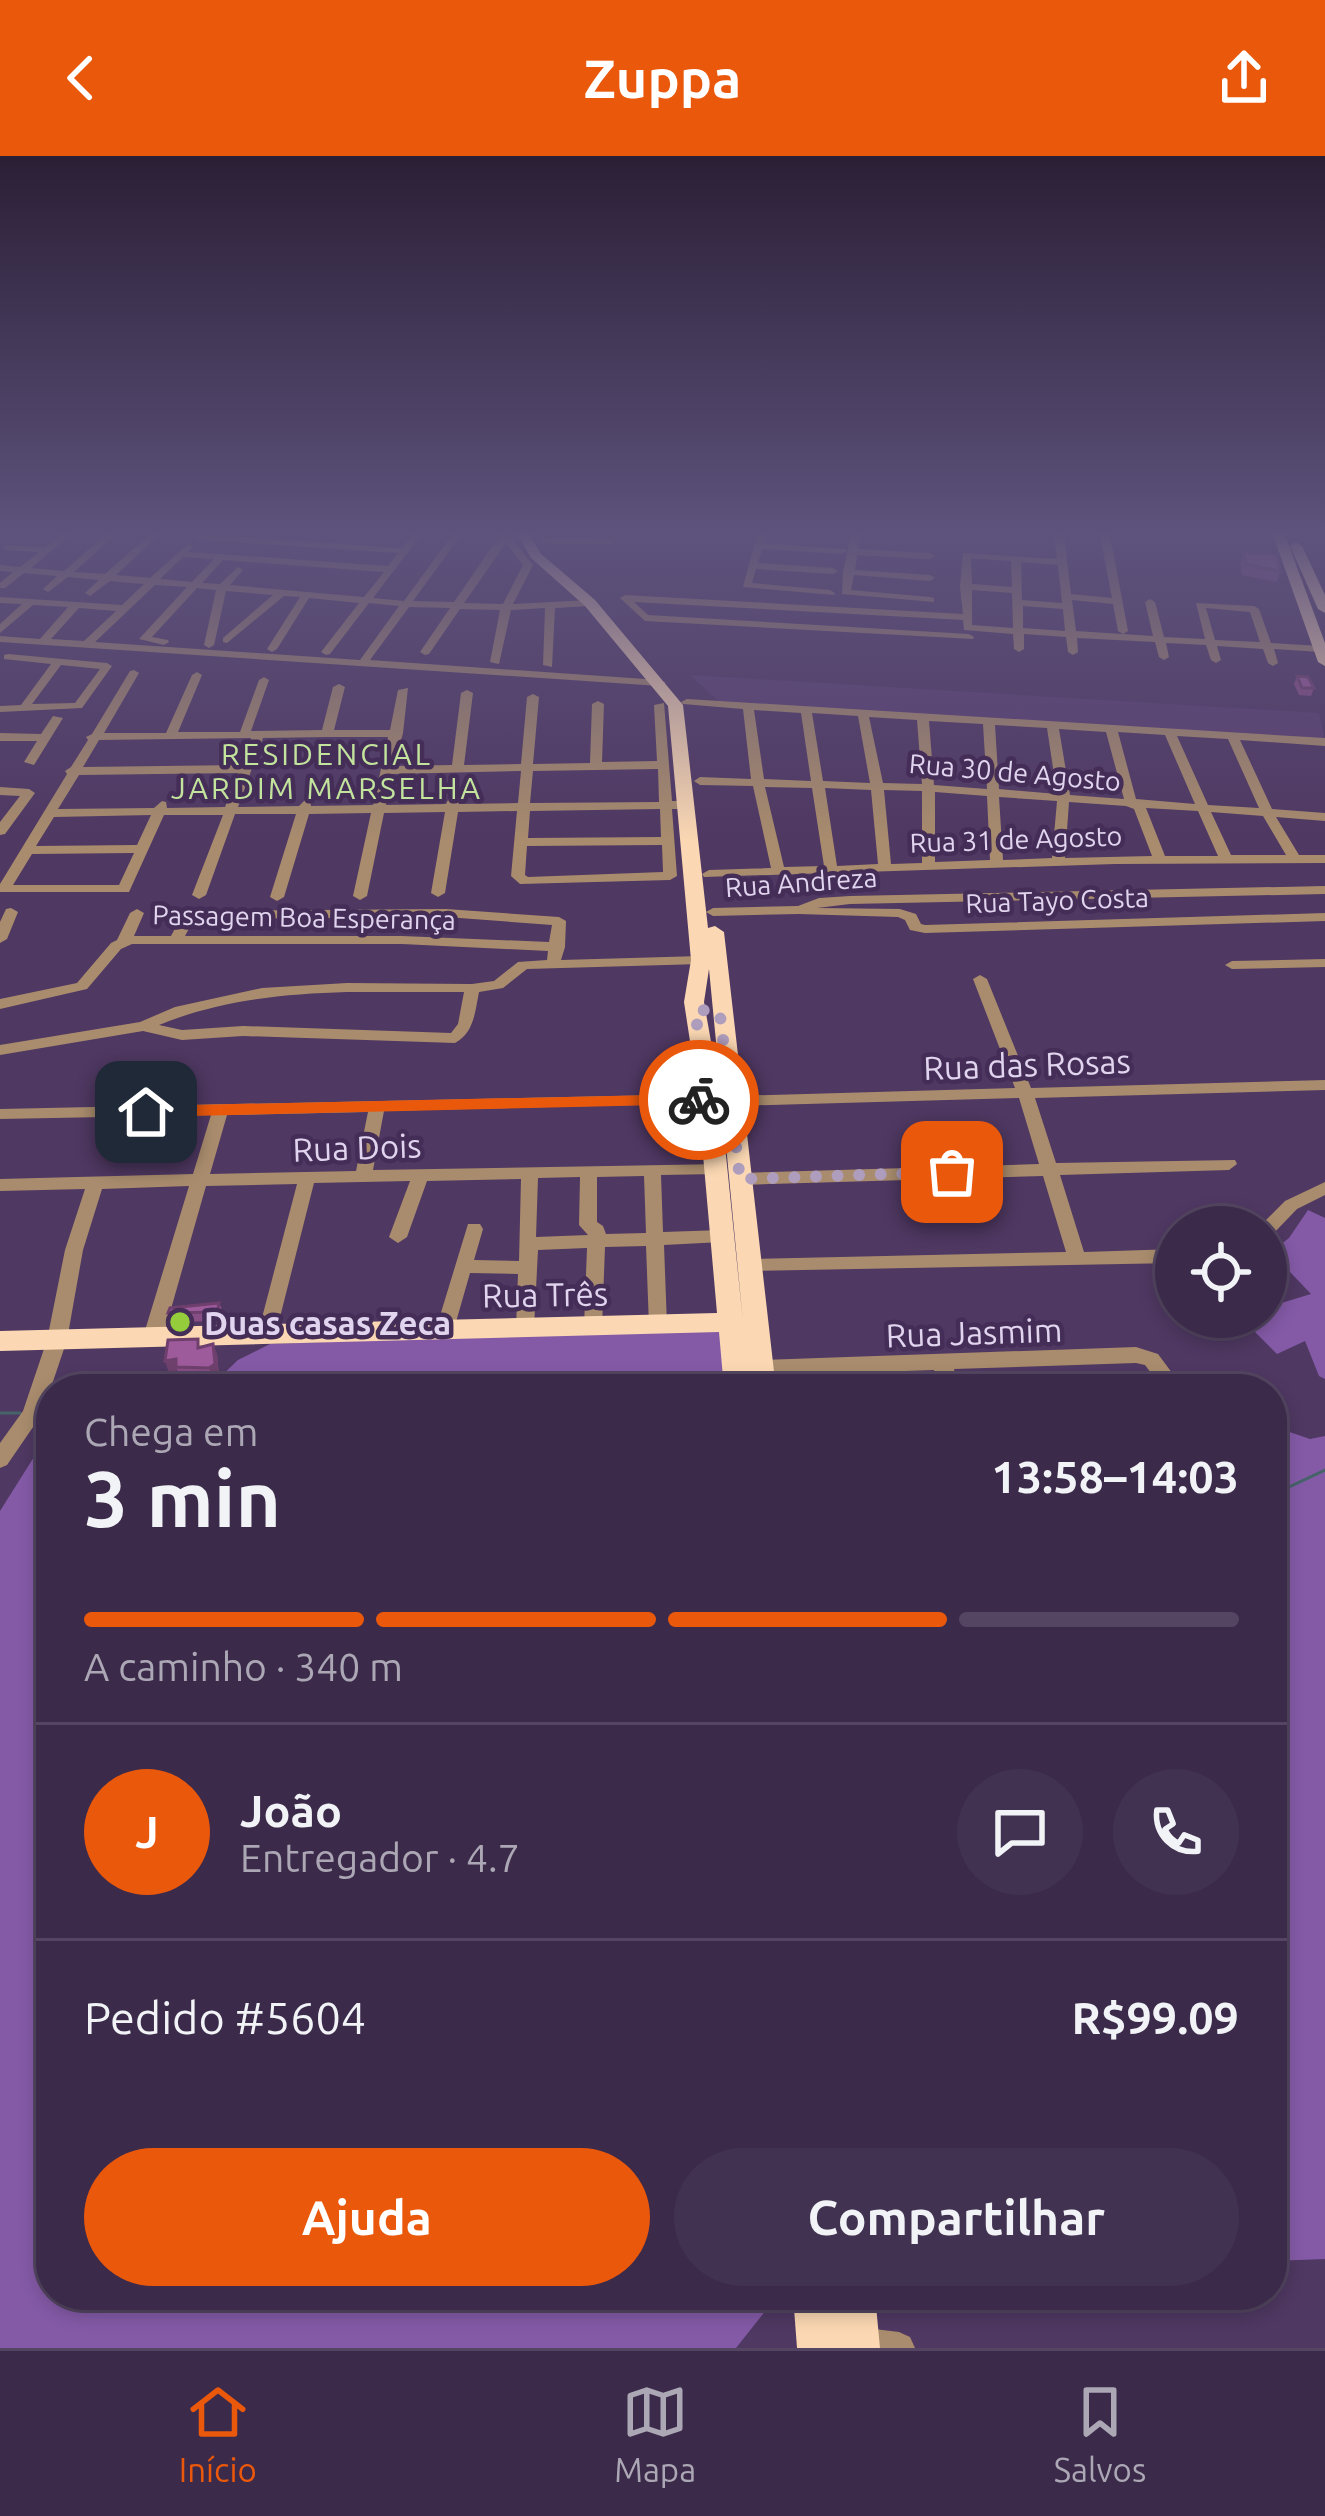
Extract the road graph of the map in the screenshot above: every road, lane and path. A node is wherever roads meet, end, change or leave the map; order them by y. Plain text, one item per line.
1 (12, 637) edge
2 (47, 637) edge
3 (94, 637) edge
4 (147, 637) edge
5 (211, 637) edge
6 (229, 637) edge
7 (279, 637) edge
8 (337, 637) edge
9 (383, 637) edge
10 (435, 637) edge
11 (500, 637) edge
12 (549, 637) edge
13 (620, 637) edge
14 (624, 637) edge
15 (1017, 637) edge
16 (1073, 637) edge
17 (1124, 637) edge
18 (1159, 637) edge
19 (1181, 637) edge
20 (1263, 637) edge
21 (1210, 639) junction
22 (226, 640) dead end
23 (1265, 642) junction
24 (42, 643) junction
25 (179, 644) dead end
26 (209, 645) dead end
27 (85, 646) junction
28 (272, 649) dead end
29 (1018, 649) dead end
30 (326, 652) dead end
31 (425, 652) dead end
32 (1073, 652) dead end
33 (1321, 652) edge
34 (1126, 654) dead end
35 (1164, 657) dead end
36 (1216, 660) dead end
37 (3, 661) edge
38 (59, 661) junction
39 (495, 662) dead end
40 (1273, 663) dead end
41 (362, 664) junction
42 (548, 664) dead end
43 (134, 674) dead end
44 (196, 675) dead end
45 (264, 680) dead end
46 (660, 682) junction
47 (339, 687) dead end
48 (404, 690) dead end
49 (467, 693) dead end
50 (533, 697) dead end
51 (687, 702) junction
52 (598, 704) dead end
53 (660, 705) dead end
54 (748, 706) junction
55 (24, 708) junction
56 (806, 709) junction
57 (4, 711) edge
58 (862, 713) junction
59 (922, 717) junction
60 (57, 718) dead end
61 (989, 721) junction
62 (1052, 725) junction
63 (0, 727) edge
64 (1112, 729) junction
65 (1169, 732) junction
66 (397, 733) junction
67 (327, 734) junction
68 (251, 736) junction
69 (1232, 736) junction
70 (0, 737) edge
71 (92, 737) junction
72 (170, 737) junction
73 (45, 738) junction
74 (1325, 742) edge
75 (30, 762) dead end
76 (662, 765) junction
77 (596, 766) junction
78 (528, 767) junction
79 (458, 768) junction
80 (244, 769) junction
81 (388, 770) junction
82 (71, 771) junction
83 (758, 782) junction
84 (817, 783) junction
85 (877, 785) junction
86 (929, 788) junction
87 (0, 791) edge
88 (990, 793) junction
89 (692, 794) junction
90 (1063, 800) junction
91 (665, 801) junction
92 (524, 803) junction
93 (453, 805) junction
94 (379, 806) junction
95 (1136, 806) junction
96 (305, 807) junction
97 (161, 808) junction
98 (232, 808) junction
99 (50, 810) junction
100 (1204, 810) junction
101 (1269, 816) junction
102 (1324, 818) edge
103 (0, 831) edge
104 (668, 841) junction
105 (523, 842) junction
106 (144, 849) junction
107 (28, 850) junction
108 (1226, 859) junction
109 (1295, 859) junction
110 (1325, 859) edge
111 (1160, 860) junction
112 (1058, 862) junction
113 (885, 866) junction
114 (998, 866) junction
115 (928, 867) junction
116 (831, 868) junction
117 (778, 870) junction
118 (709, 874) junction
119 (1325, 890) edge
120 (438, 893) dead end
121 (199, 895) dead end
122 (360, 896) dead end
123 (277, 897) dead end
124 (800, 910) junction
125 (11, 912) dead end
126 (713, 912) junction
127 (137, 914) dead end
128 (1325, 917) edge
129 (177, 938) junction
130 (0, 939) edge
131 (124, 941) junction
132 (555, 955) junction
133 (701, 960) junction
134 (1325, 963) edge
135 (1232, 965) dead end
136 (980, 980) dead end
137 (472, 988) junction
138 (0, 1004) edge
139 (695, 1004) junction
140 (720, 1007) junction
141 (142, 1026) junction
142 (0, 1050) edge
143 (1325, 1085) edge
144 (1026, 1096) junction
145 (709, 1100) junction
146 (731, 1101) junction
147 (377, 1106) junction
148 (220, 1111) junction
149 (0, 1114) edge
150 (1229, 1164) dead end
151 (1048, 1167) junction
152 (716, 1168) junction
153 (652, 1170) junction
154 (589, 1171) junction
155 (530, 1172) junction
156 (421, 1174) junction
157 (363, 1176) junction
158 (307, 1179) junction
159 (740, 1179) junction
160 (201, 1183) junction
161 (0, 1185) edge
162 (95, 1185) junction
163 (1325, 1188) edge
164 (1287, 1209) edge
165 (474, 1229) dead end
166 (722, 1236) junction
167 (398, 1237) dead end
168 (652, 1239) junction
169 (594, 1240) junction
170 (527, 1246) junction
171 (1155, 1257) edge
172 (1078, 1260) junction
173 (749, 1265) junction
174 (466, 1266) junction
175 (527, 1268) junction
176 (731, 1322) junction
177 (658, 1325) junction
178 (593, 1327) junction
179 (525, 1328) junction
180 (445, 1329) junction
181 (267, 1333) junction
182 (153, 1337) junction
183 (57, 1340) junction
184 (0, 1341) edge
185 (944, 1364) junction
186 (46, 1374) edge
187 (736, 1374) edge
188 (761, 1374) edge
189 (823, 1374) edge
190 (946, 1374) edge
191 (1162, 1374) edge
192 (36, 1402) edge
193 (0, 1460) edge
194 (827, 2310) edge
195 (855, 2310) edge
196 (858, 2347) edge

1 - 24 street
2 - 24 street
3 - 27 street
4 - 25 street
5 - 26 street
6 - 22 street
7 - 28 street
8 - 30 street
9 - 41 street
10 - 31 street
11 - 39 street
12 - 42 street
13 - 46 main road
14 - 51 main road
15 - 29 street
16 - 32 street
17 - 34 street
18 - 35 street
19 - 21 street
20 - 23 street
21 - 23 street
21 - 36 street
23 - 33 street
23 - 40 street
24 - 27 street
27 - 41 street
37 - 38 street
38 - 55 street
38 - 55 street
41 - 46 street
43 - 71 street
44 - 72 street
45 - 68 street
46 - 89 main road
47 - 67 street
48 - 66 street
49 - 79 street
50 - 78 street
51 - 54 street
51 - 89 main road
52 - 77 street
53 - 76 street
54 - 56 street
54 - 83 street
55 - 57 street
56 - 58 street
56 - 84 street
57 - 63 street
58 - 59 street
58 - 85 street
59 - 61 street
59 - 86 street
60 - 73 street
61 - 62 street
61 - 88 street
62 - 64 street
62 - 90 street
64 - 65 street
64 - 95 street
65 - 69 street
65 - 100 street
66 - 67 street
66 - 81 street
67 - 68 street
68 - 72 street
68 - 80 street
69 - 74 street
69 - 101 street
70 - 73 street
71 - 72 street
71 - 82 street
73 - 75 street
76 - 77 street
76 - 91 street
77 - 78 street
78 - 79 street
78 - 92 street
79 - 81 street
80 - 82 street
80 - 98 street
81 - 94 street
82 - 99 street
83 - 84 street, Rua 30 de Agosto
83 - 89 street, Rua 30 de Agosto
83 - 117 street
84 - 85 street, Rua 30 de Agosto
84 - 116 street
85 - 86 street, Rua 30 de Agosto
85 - 113 street
86 - 88 street, Rua 30 de Agosto
86 - 115 street
87 - 103 street
88 - 90 street, Rua 30 de Agosto
88 - 114 street
89 - 91 street, Rua 30 de Agosto
89 - 118 main road
89 - 133 main road
90 - 95 street, Rua 30 de Agosto
90 - 112 street
91 - 92 street, Rua 30 de Agosto
91 - 104 street
92 - 93 street, Rua 30 de Agosto
92 - 105 street
93 - 94 street, Rua 30 de Agosto
93 - 120 street
94 - 96 street, Rua 30 de Agosto
94 - 122 street
95 - 100 street, Rua 30 de Agosto
95 - 111 street
96 - 98 street, Rua 30 de Agosto
96 - 123 street
97 - 98 street, Rua 30 de Agosto
97 - 99 street, Rua 30 de Agosto
97 - 106 street
98 - 121 street
99 - 107 street
100 - 101 street, Rua 30 de Agosto
100 - 108 street
101 - 102 street, Rua 30 de Agosto
101 - 109 street
104 - 105 street
104 - 105 street
106 - 107 street
106 - 107 street
108 - 109 street, Rua 31 de Agosto
108 - 111 street, Rua 31 de Agosto
109 - 110 street, Rua 31 de Agosto
111 - 112 street, Rua 31 de Agosto
112 - 114 street, Rua 31 de Agosto
113 - 115 street, Rua 31 de Agosto
113 - 116 street, Rua 31 de Agosto
114 - 115 street, Rua 31 de Agosto
116 - 117 street, Rua 31 de Agosto
117 - 118 street, Rua 31 de Agosto
118 - 126 main road
119 - 124 street, Rua Andreza
124 - 126 street, Rua Andreza
124 - 128 street, Rua Tayo Costa
125 - 130 street
126 - 140 main road
127 - 131 street
129 - 131 street, Passagem Boa Esperança
129 - 132 street, Passagem Boa Esperança
129 - 132 street
131 - 138 street, Passagem Boa Esperança
132 - 133 street, Passagem Boa Esperança
132 - 137 street
133 - 139 main road
134 - 135 street
136 - 144 street
137 - 141 street
137 - 141 street
139 - 140 main road
139 - 145 main road
140 - 146 main road
141 - 142 street
143 - 144 street, Rua das Rosas
144 - 146 street, Rua das Rosas
144 - 151 street
145 - 147 street
145 - 152 main road
146 - 159 main road
147 - 148 street
147 - 157 street
148 - 149 street
148 - 160 street
150 - 151 street
151 - 159 street
151 - 172 street
152 - 153 street, Rua Dois
152 - 166 main road
153 - 154 street, Rua Dois
153 - 168 street
154 - 155 street, Rua Dois
154 - 169 street
155 - 156 street, Rua Dois
155 - 170 street
156 - 157 street, Rua Dois
156 - 167 street
157 - 158 street, Rua Dois
158 - 160 street, Rua Dois
158 - 181 street
159 - 173 main road
160 - 162 street, Rua Dois
160 - 182 street
161 - 162 street, Rua Dois
162 - 183 street
163 - 164 street
165 - 174 street
166 - 168 street
166 - 176 main road
168 - 169 street
168 - 177 street
169 - 170 street
169 - 178 street
170 - 175 street
171 - 172 street
172 - 173 street
173 - 188 main road
174 - 175 street
174 - 180 street
175 - 179 street
176 - 177 main road, Rua Três
176 - 187 main road
177 - 178 main road, Rua Três
178 - 179 main road, Rua Três
179 - 180 main road, Rua Três
180 - 181 main road, Rua Três
181 - 182 main road, Rua Três
182 - 183 main road, Rua Três
183 - 184 main road, Rua Três
183 - 186 street
185 - 189 street, Rua Jasmim
185 - 190 street
185 - 191 street, Rua Jasmim
192 - 193 street
194 - 196 main road
195 - 196 main road

